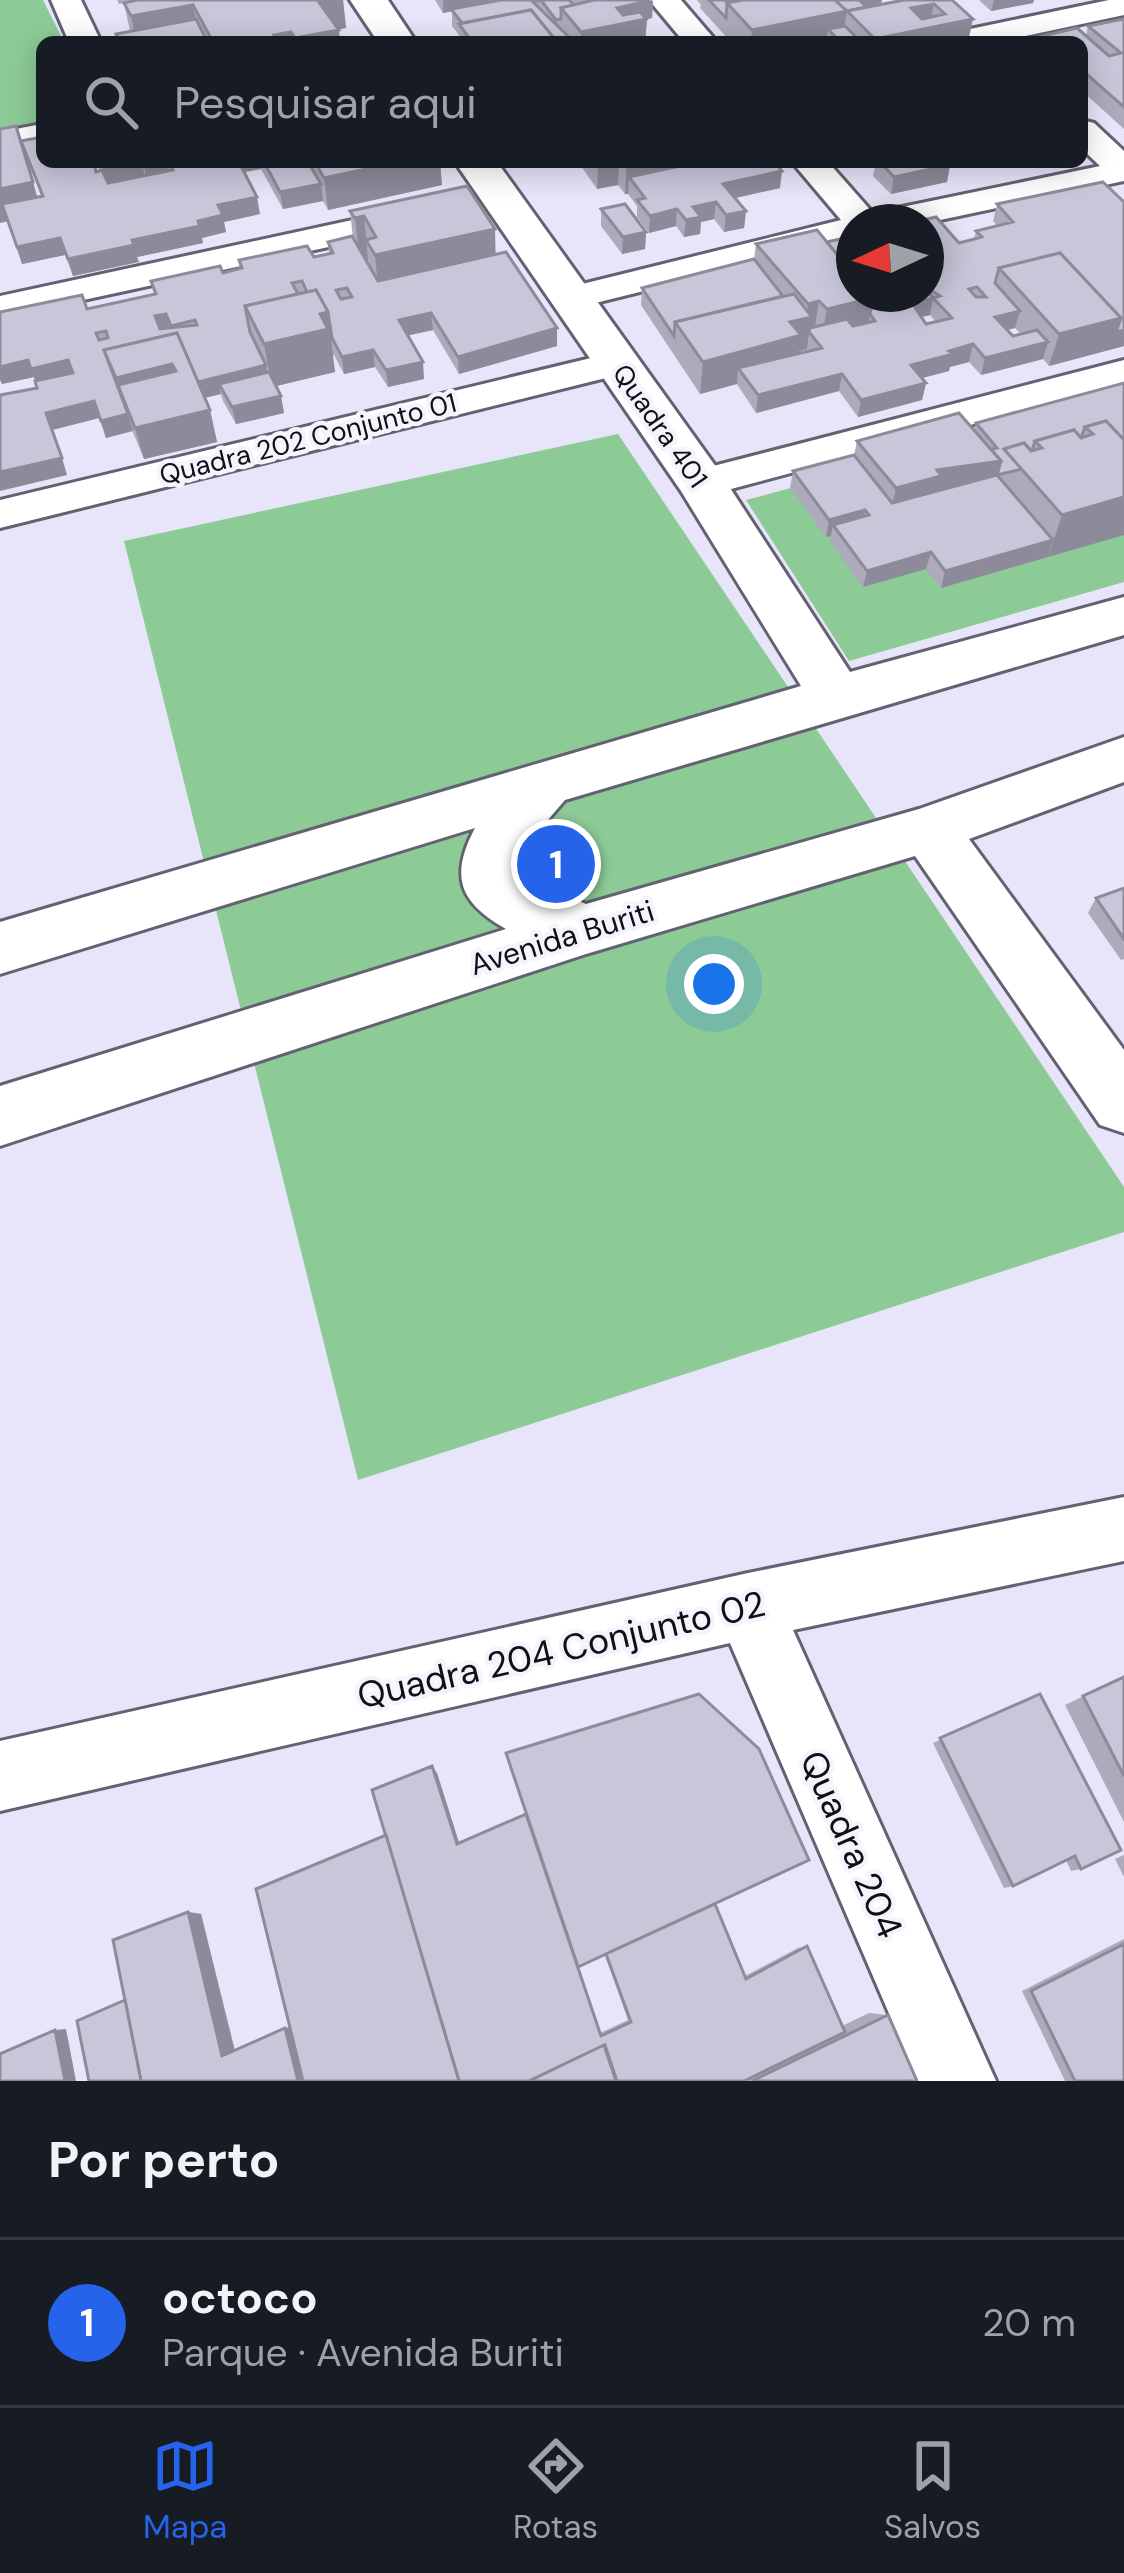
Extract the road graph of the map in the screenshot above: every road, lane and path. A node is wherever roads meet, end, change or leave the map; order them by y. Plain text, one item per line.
1 (66, 0) edge
2 (368, 0) edge
3 (664, 0) edge
4 (1124, 6) edge
5 (955, 12) edge
6 (82, 36) edge
7 (393, 36) edge
8 (696, 36) edge
9 (982, 36) edge
10 (998, 36) edge
11 (36, 135) edge
12 (1088, 136) edge
13 (0, 142) edge
14 (814, 168) edge
15 (1124, 170) edge
16 (489, 181) edge
17 (846, 204) edge
18 (944, 208) edge
19 (836, 232) edge
20 (571, 298) junction
21 (0, 307) edge
22 (616, 364) junction
23 (1124, 373) edge
24 (701, 483) junction
25 (0, 514) edge
26 (1124, 616) edge
27 (836, 696) junction
28 (1124, 759) edge
29 (543, 787) junction
30 (929, 829) junction
31 (586, 929) junction
32 (0, 948) edge
33 (1124, 1104) edge
34 (0, 1117) edge
35 (1124, 1529) edge
36 (748, 1606) junction
37 (0, 1776) edge
38 (957, 2081) edge

1 - 6 street
2 - 7 main road
3 - 8 street
4 - 10 street
5 - 9 street
11 - 13 street
12 - 15 street
14 - 17 street
15 - 18 street
16 - 20 main road, Quadra 401
16 - 21 street
19 - 20 street
20 - 22 main road, Quadra 401
22 - 24 main road, Quadra 401
22 - 25 street, Quadra 202 Conjunto 01
23 - 24 street
24 - 27 main road, Quadra 401
26 - 27 main road
27 - 29 main road
28 - 30 main road, Avenida Buriti
29 - 31 main road
29 - 32 main road
30 - 31 main road, Avenida Buriti
30 - 33 main road
31 - 34 main road, Avenida Buriti
35 - 36 street, Quadra 204 Conjunto 02
36 - 37 street, Quadra 204 Conjunto 02
36 - 38 street, Quadra 204

